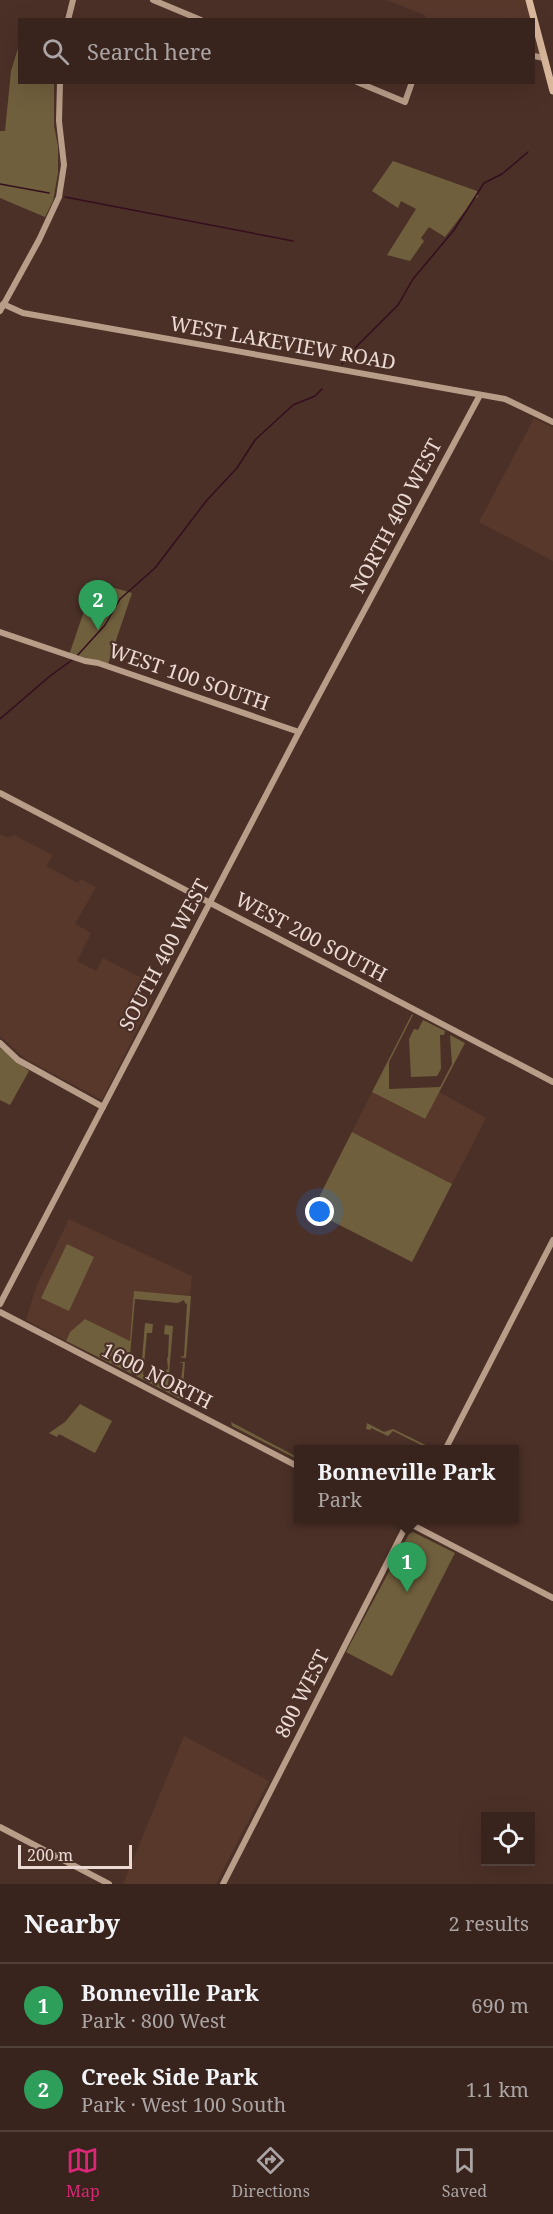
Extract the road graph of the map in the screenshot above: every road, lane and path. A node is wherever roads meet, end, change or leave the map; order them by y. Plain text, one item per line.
1 (73, 0) edge
2 (153, 0) edge
3 (529, 0) edge
4 (68, 18) edge
5 (196, 18) edge
6 (534, 18) edge
7 (535, 23) edge
8 (535, 56) edge
9 (544, 58) junction
10 (60, 84) edge
11 (362, 84) edge
12 (411, 84) edge
13 (553, 91) edge
14 (2, 307) edge
15 (480, 395) junction
16 (553, 422) edge
17 (0, 632) edge
18 (342, 651) joint
19 (299, 732) junction
20 (0, 793) edge
21 (210, 902) junction
22 (0, 1043) edge
23 (553, 1082) edge
24 (103, 1107) junction
25 (553, 1240) edge
26 (0, 1304) edge
27 (0, 1312) edge
28 (447, 1445) edge
29 (294, 1464) edge
30 (408, 1523) edge
31 (413, 1523) edge
32 (553, 1598) edge
33 (0, 1827) edge
34 (95, 1877) junction
35 (92, 1884) edge
36 (109, 1884) edge
37 (223, 1884) edge

1 - 4 street
2 - 5 street
3 - 6 main road
7 - 9 main road
8 - 9 street
9 - 13 main road
10 - 14 street
11 - 12 street
14 - 15 street, WEST LAKEVIEW ROAD
15 - 16 street, WEST LAKEVIEW ROAD
15 - 18 street, NORTH 400 WEST
17 - 19 street, WEST 100 SOUTH
18 - 19 street, SOUTH 400 WEST
19 - 21 street, SOUTH 400 WEST
20 - 21 street, WEST 200 SOUTH
21 - 23 street, WEST 200 SOUTH
21 - 24 street, SOUTH 400 WEST
22 - 24 street
24 - 26 street, SOUTH 400 WEST
25 - 28 street
27 - 29 street, 1600 NORTH
30 - 37 street, 800 WEST
31 - 32 street
33 - 34 street
34 - 35 street
34 - 36 street

